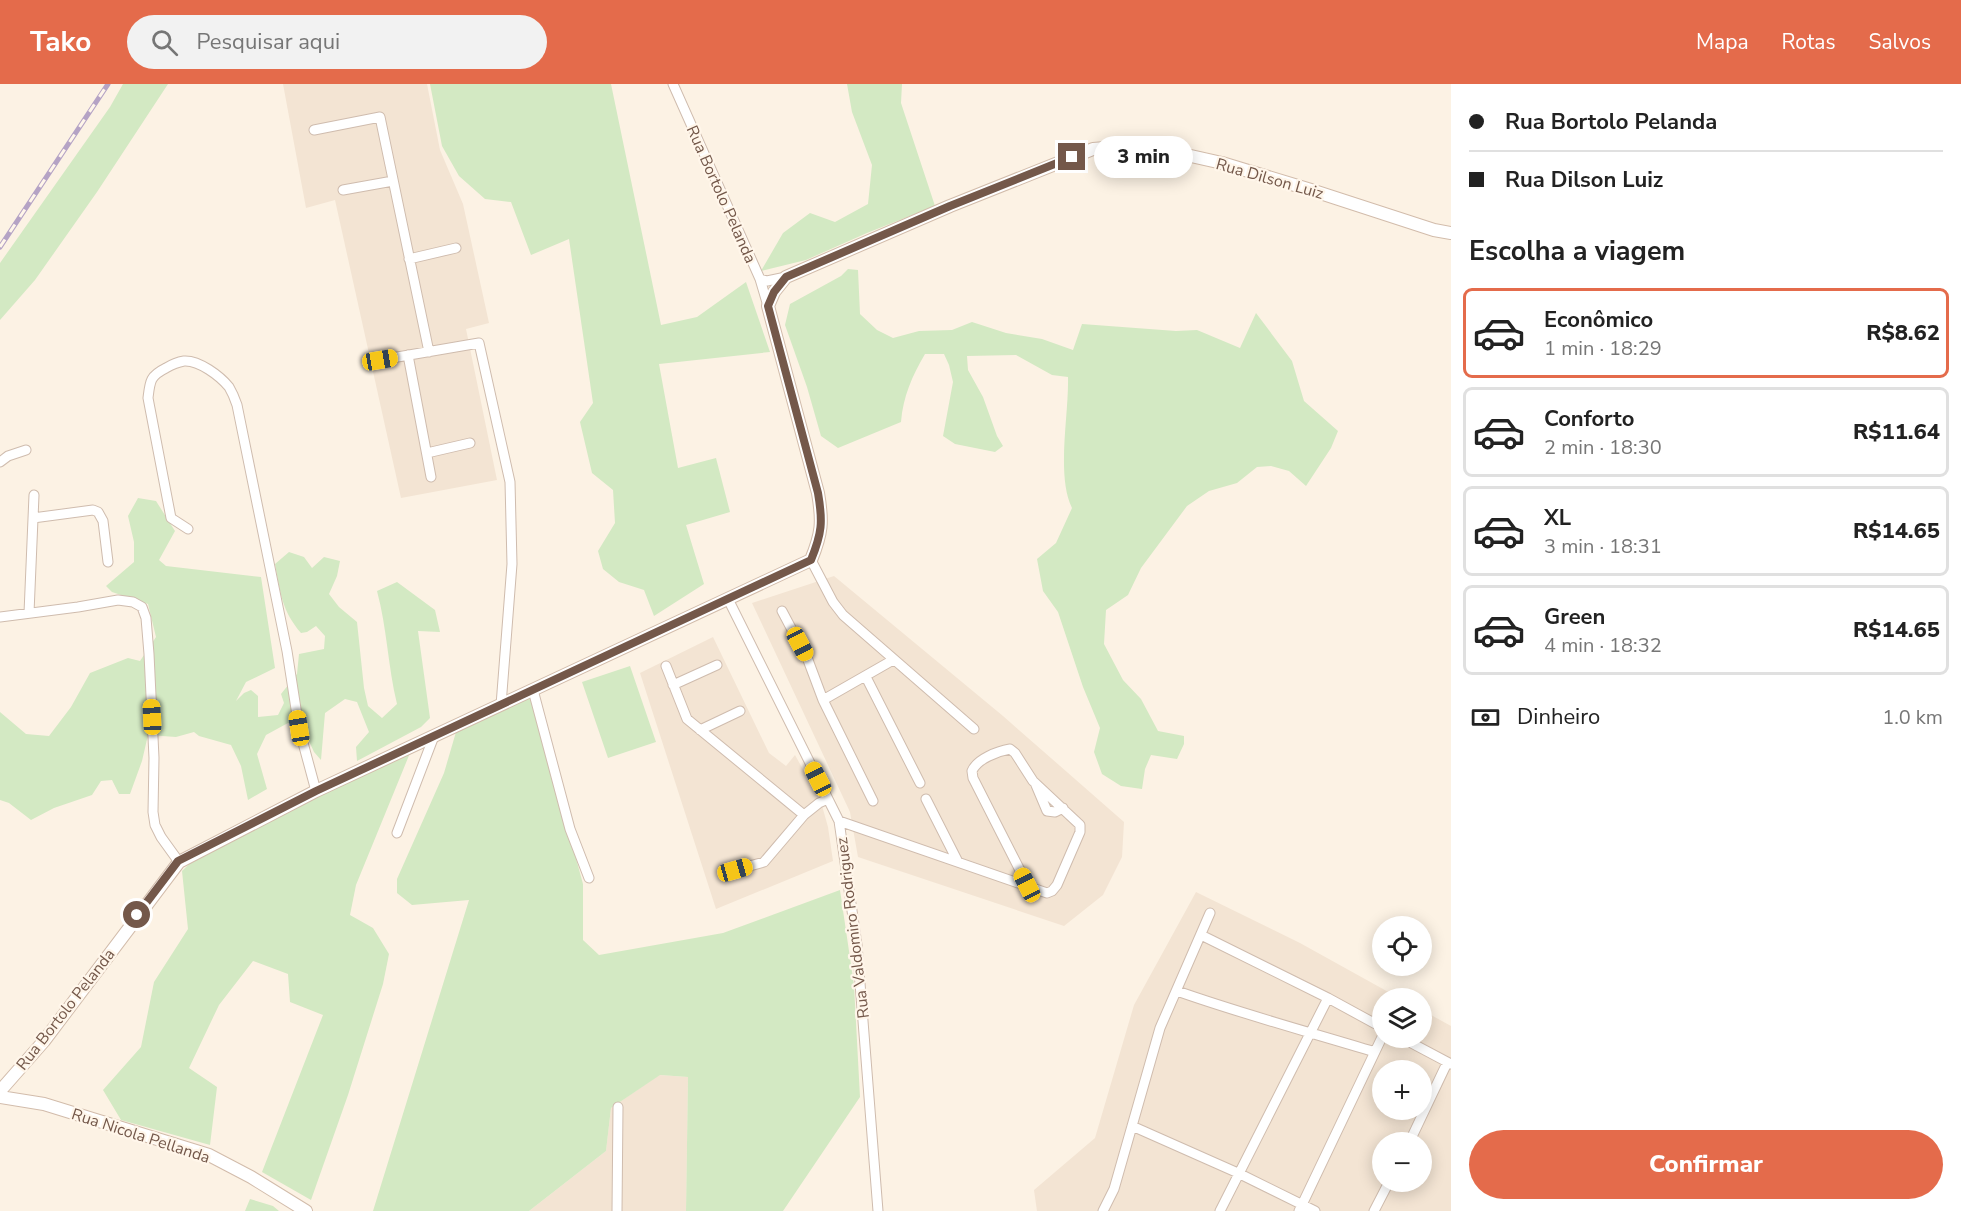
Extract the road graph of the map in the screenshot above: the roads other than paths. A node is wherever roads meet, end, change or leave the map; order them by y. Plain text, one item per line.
1 (673, 84) edge
2 (314, 130) dead end
3 (393, 181) junction
4 (343, 190) dead end
5 (1451, 233) edge
6 (456, 248) dead end
7 (409, 259) junction
8 (786, 277) junction
9 (760, 279) junction
10 (768, 306) junction
11 (429, 352) junction
12 (408, 355) junction
13 (380, 360) dead end
14 (470, 443) dead end
15 (26, 450) dead end
16 (427, 453) junction
17 (0, 462) edge
18 (430, 477) dead end
19 (33, 495) dead end
20 (33, 518) junction
21 (188, 529) dead end
22 (811, 560) junction
23 (108, 562) dead end
24 (728, 599) junction
25 (782, 610) dead end
26 (29, 613) junction
27 (0, 617) edge
28 (893, 660) junction
29 (717, 664) dead end
30 (666, 666) dead end
31 (866, 676) junction
32 (673, 685) junction
33 (533, 690) junction
34 (823, 700) junction
35 (501, 705) junction
36 (740, 711) dead end
37 (974, 729) dead end
38 (700, 730) junction
39 (434, 736) junction
40 (920, 783) dead end
41 (316, 791) junction
42 (828, 799) junction
43 (926, 799) dead end
44 (873, 801) dead end
45 (804, 815) junction
46 (839, 820) junction
47 (397, 833) dead end
48 (178, 861) junction
49 (958, 862) junction
50 (735, 870) dead end
51 (589, 878) dead end
52 (1027, 885) junction
53 (1210, 913) dead end
54 (1201, 935) junction
55 (1177, 991) junction
56 (1328, 998) junction
57 (1372, 1022) edge
58 (1310, 1032) junction
59 (1377, 1048) edge
60 (1420, 1048) edge
61 (1375, 1052) junction
62 (1449, 1064) edge
63 (0, 1091) edge
64 (0, 1097) edge
65 (618, 1107) dead end
66 (1132, 1126) junction
67 (1415, 1132) edge
68 (1238, 1173) junction
69 (1384, 1192) edge
70 (1300, 1208) edge
71 (306, 1211) edge
72 (617, 1211) edge
73 (878, 1211) edge
74 (1103, 1211) edge
75 (1220, 1211) edge
76 (1315, 1211) edge
77 (1374, 1211) edge

1 - 9 street, Rua Bortolo Pelanda
2 - 3 street
3 - 4 street
3 - 7 street
5 - 8 street, Rua Dilson Luiz
6 - 7 street
7 - 11 street
8 - 9 street
8 - 10 street
9 - 10 street, Rua Bortolo Pelanda
10 - 22 street, Rua Bortolo Pelanda
11 - 12 street
11 - 35 street
12 - 13 street
12 - 16 street
14 - 16 street
15 - 17 street
16 - 18 street
19 - 20 street
20 - 23 street
20 - 26 street
21 - 41 street
22 - 24 street, Rua Bortolo Pelanda
22 - 28 street
24 - 33 street, Rua Bortolo Pelanda
24 - 42 street, Rua Valdomiro Rodriguez
25 - 34 street
26 - 27 street
26 - 48 street
28 - 31 street
28 - 37 street
29 - 32 street
30 - 32 street
31 - 34 street
31 - 40 street
32 - 38 street
33 - 35 street, Rua Bortolo Pelanda
33 - 51 street
34 - 44 street
35 - 39 street, Rua Bortolo Pelanda
36 - 38 street
38 - 45 street
39 - 41 street, Rua Bortolo Pelanda
39 - 47 street
41 - 48 street, Rua Bortolo Pelanda
42 - 45 street
42 - 46 street, Rua Valdomiro Rodriguez
43 - 49 street
45 - 50 street
46 - 49 street
46 - 73 street, Rua Valdomiro Rodriguez
48 - 63 street, Rua Bortolo Pelanda
49 - 52 street
52 - 52 street
53 - 54 street
54 - 55 street
54 - 56 street
55 - 58 street
55 - 66 street
56 - 57 street
56 - 58 street
58 - 61 street
58 - 68 street
59 - 61 street
60 - 62 street
61 - 70 street
62 - 67 street
64 - 71 street, Rua Nicola Pellanda
65 - 72 street
66 - 68 street
66 - 74 street
68 - 70 street
68 - 75 street
69 - 77 street
70 - 76 street

